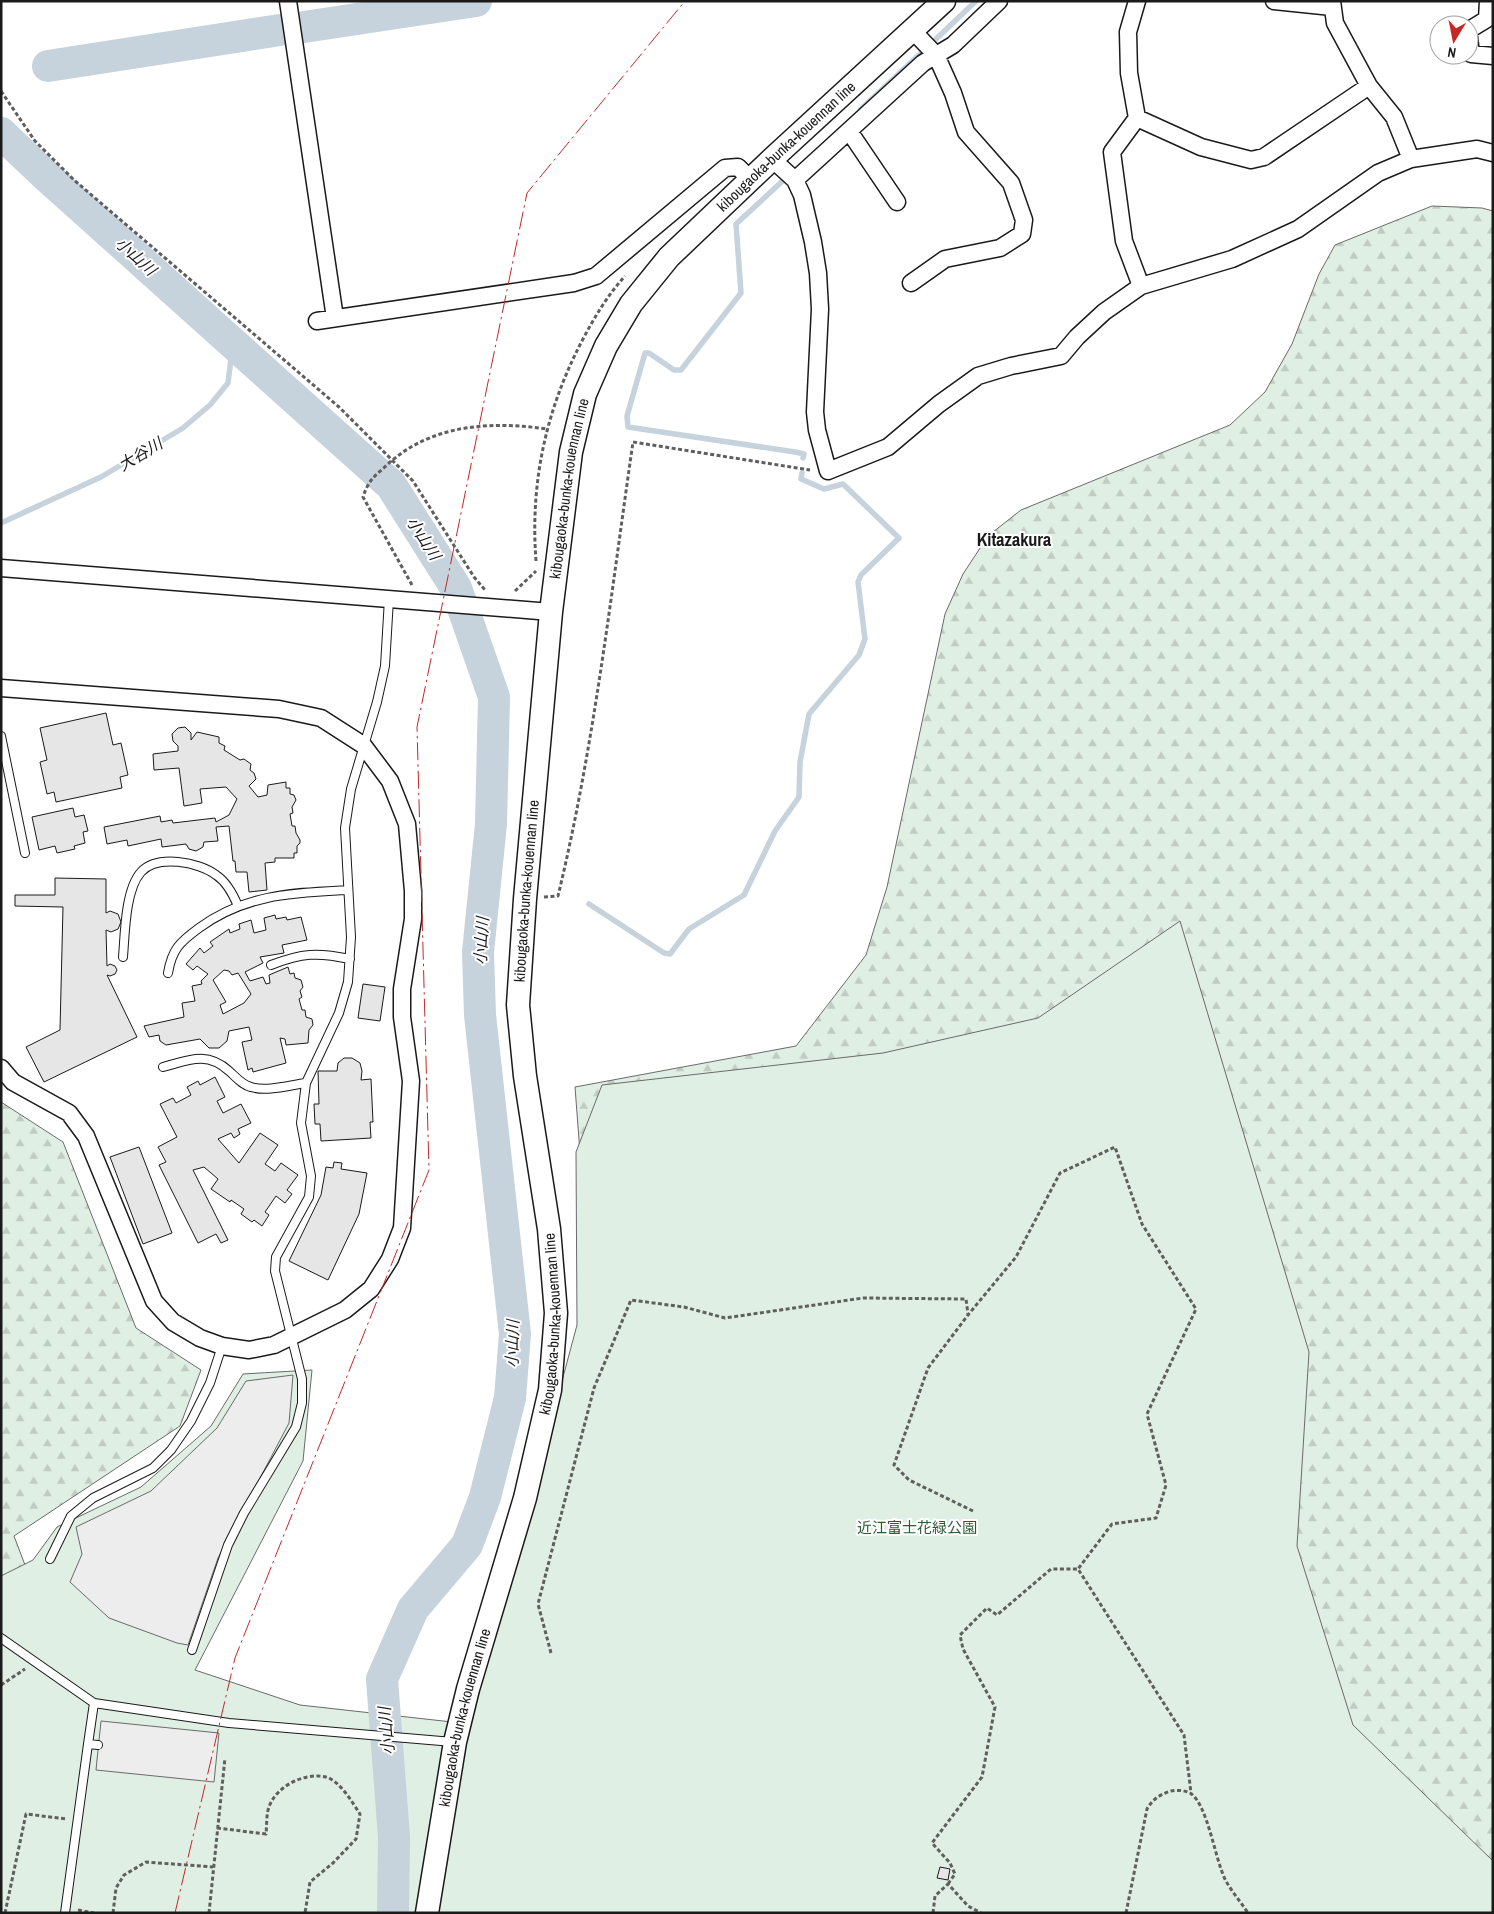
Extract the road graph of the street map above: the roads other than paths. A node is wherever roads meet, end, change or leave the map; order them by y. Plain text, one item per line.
1 (288, 1) edge
2 (944, 1) edge
3 (999, 1) edge
4 (1137, 1) edge
5 (1274, 1) edge
6 (1488, 1) edge
7 (1332, 4) edge
8 (1479, 24) edge
9 (912, 30) junction
10 (936, 55) junction
11 (1479, 55) edge
12 (1493, 56) edge
13 (1369, 86) junction
14 (1137, 118) junction
15 (849, 130) junction
16 (1493, 153) edge
17 (1411, 158) junction
18 (772, 159) junction
19 (750, 179) junction
20 (795, 180) junction
21 (897, 202) dead end
22 (911, 283) dead end
23 (1141, 286) junction
24 (335, 318) junction
25 (317, 321) dead end
26 (1, 568) edge
27 (389, 599) junction
28 (551, 612) junction
29 (1, 688) edge
30 (1, 736) edge
31 (363, 745) junction
32 (25, 853) dead end
33 (348, 890) junction
34 (238, 906) junction
35 (123, 957) dead end
36 (350, 959) junction
37 (271, 965) dead end
38 (168, 973) dead end
39 (163, 1067) dead end
40 (1, 1068) edge
41 (306, 1083) junction
42 (292, 1337) junction
43 (222, 1346) junction
44 (50, 1559) dead end
45 (1, 1638) edge
46 (192, 1650) dead end
47 (94, 1703) junction
48 (455, 1742) junction
49 (88, 1744) junction
50 (98, 1745) dead end
51 (65, 1911) edge
52 (427, 1913) edge

1 - 24 street
2 - 9 main road, kibougaoka-bunka-kouennan line
3 - 10 street
4 - 14 street
5 - 7 street
6 - 8 street
7 - 13 street
9 - 10 street
9 - 18 main road, kibougaoka-bunka-kouennan line
10 - 15 street
10 - 22 street
11 - 12 street
13 - 14 street
13 - 17 street
14 - 23 street
15 - 20 street
15 - 21 street
16 - 17 street
17 - 23 street
18 - 19 main road, kibougaoka-bunka-kouennan line
18 - 20 street
19 - 24 street
19 - 28 main road, kibougaoka-bunka-kouennan line
20 - 23 street
24 - 25 street
26 - 27 street
27 - 28 street
27 - 31 lane
28 - 48 main road, kibougaoka-bunka-kouennan line
29 - 31 street
30 - 32 lane
31 - 33 lane
31 - 42 street
33 - 34 lane
33 - 36 lane
34 - 35 lane
34 - 38 lane
36 - 37 lane
36 - 41 lane
39 - 41 lane
40 - 43 street
41 - 42 lane
42 - 43 street
42 - 46 lane
43 - 44 lane
45 - 47 lane
47 - 48 lane
47 - 49 lane
48 - 52 main road, kibougaoka-bunka-kouennan line
49 - 50 lane
49 - 51 lane

